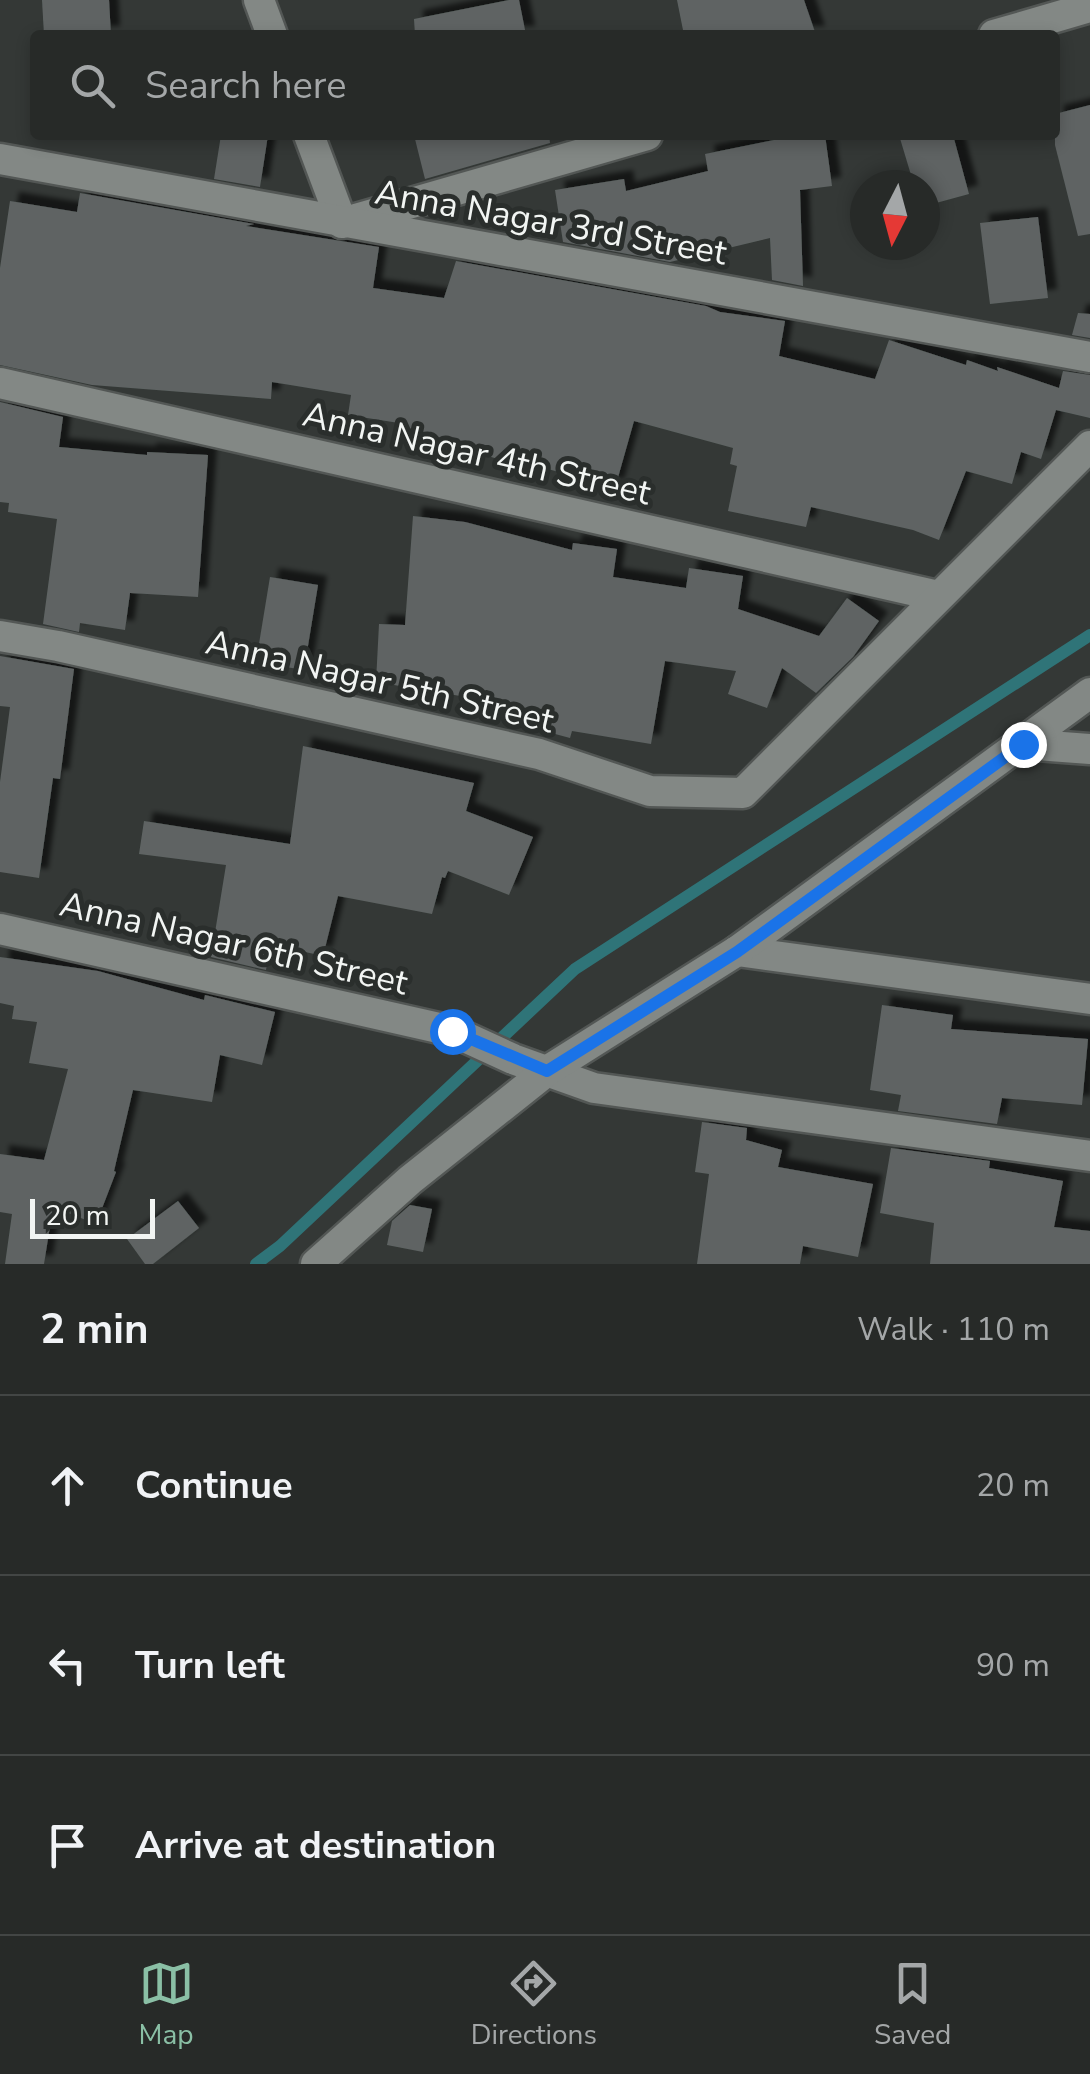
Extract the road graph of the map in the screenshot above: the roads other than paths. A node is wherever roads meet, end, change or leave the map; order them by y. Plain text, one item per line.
1 (259, 0) edge
2 (1090, 7) edge
3 (270, 30) edge
4 (1011, 30) edge
5 (312, 140) edge
6 (630, 140) edge
7 (0, 159) edge
8 (342, 223) junction
9 (1090, 357) edge
10 (0, 382) edge
11 (1090, 446) edge
12 (938, 596) junction
13 (0, 636) edge
14 (1090, 693) edge
15 (1023, 744) junction
16 (1090, 749) edge
17 (0, 929) edge
18 (737, 952) junction
19 (1090, 999) edge
20 (547, 1071) junction
21 (1090, 1156) edge
22 (316, 1264) edge

1 - 3 street
2 - 4 street
5 - 8 street
6 - 8 street
7 - 8 street, Anna Nagar 3rd Street
8 - 9 street, Anna Nagar 3rd Street
10 - 12 street, Anna Nagar 4th Street
11 - 12 street
12 - 13 street, Anna Nagar 5th Street
14 - 15 street
15 - 16 street
15 - 18 street
17 - 20 street, Anna Nagar 6th Street
18 - 19 street
18 - 20 street
20 - 21 street, Anna Nagar 6th Street
20 - 22 street

